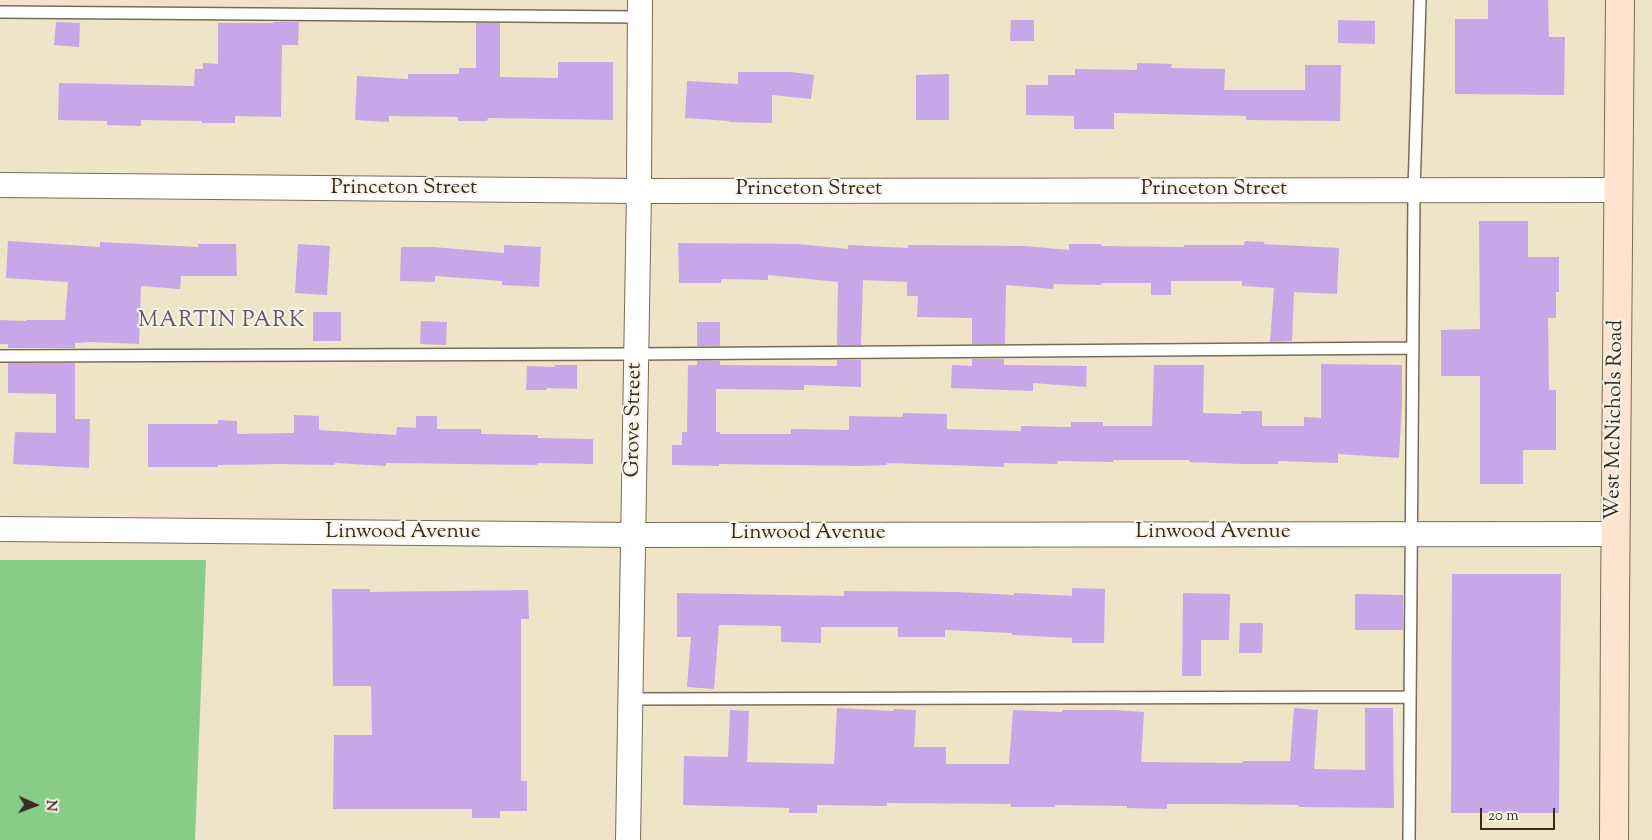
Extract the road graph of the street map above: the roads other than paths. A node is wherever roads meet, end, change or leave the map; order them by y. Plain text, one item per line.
1 (1420, 0) edge
2 (1620, 0) edge
3 (640, 9) edge
4 (0, 12) edge
5 (0, 185) edge
6 (1414, 190) junction
7 (1619, 190) junction
8 (639, 191) junction
9 (1412, 348) junction
10 (636, 354) junction
11 (0, 356) edge
12 (0, 529) edge
13 (1412, 533) junction
14 (1615, 534) junction
15 (632, 535) junction
16 (1410, 697) junction
17 (630, 699) junction
18 (628, 840) edge
19 (1409, 840) edge
20 (1614, 840) edge

1 - 6 lane
2 - 7 main road, West McNichols Road
3 - 4 lane
3 - 8 street, Grove Street
5 - 8 street, Princeton Street
6 - 7 street, Princeton Street
6 - 8 street, Princeton Street
6 - 9 lane
7 - 14 main road, West McNichols Road
8 - 10 street, Grove Street
9 - 10 lane
9 - 13 lane
10 - 11 lane
10 - 15 street, Grove Street
12 - 15 street, Linwood Avenue
13 - 14 street, Linwood Avenue
13 - 15 street, Linwood Avenue
13 - 16 lane
14 - 20 main road, West McNichols Road
15 - 17 street, Grove Street
16 - 17 lane
16 - 19 lane
17 - 18 street, Grove Street

